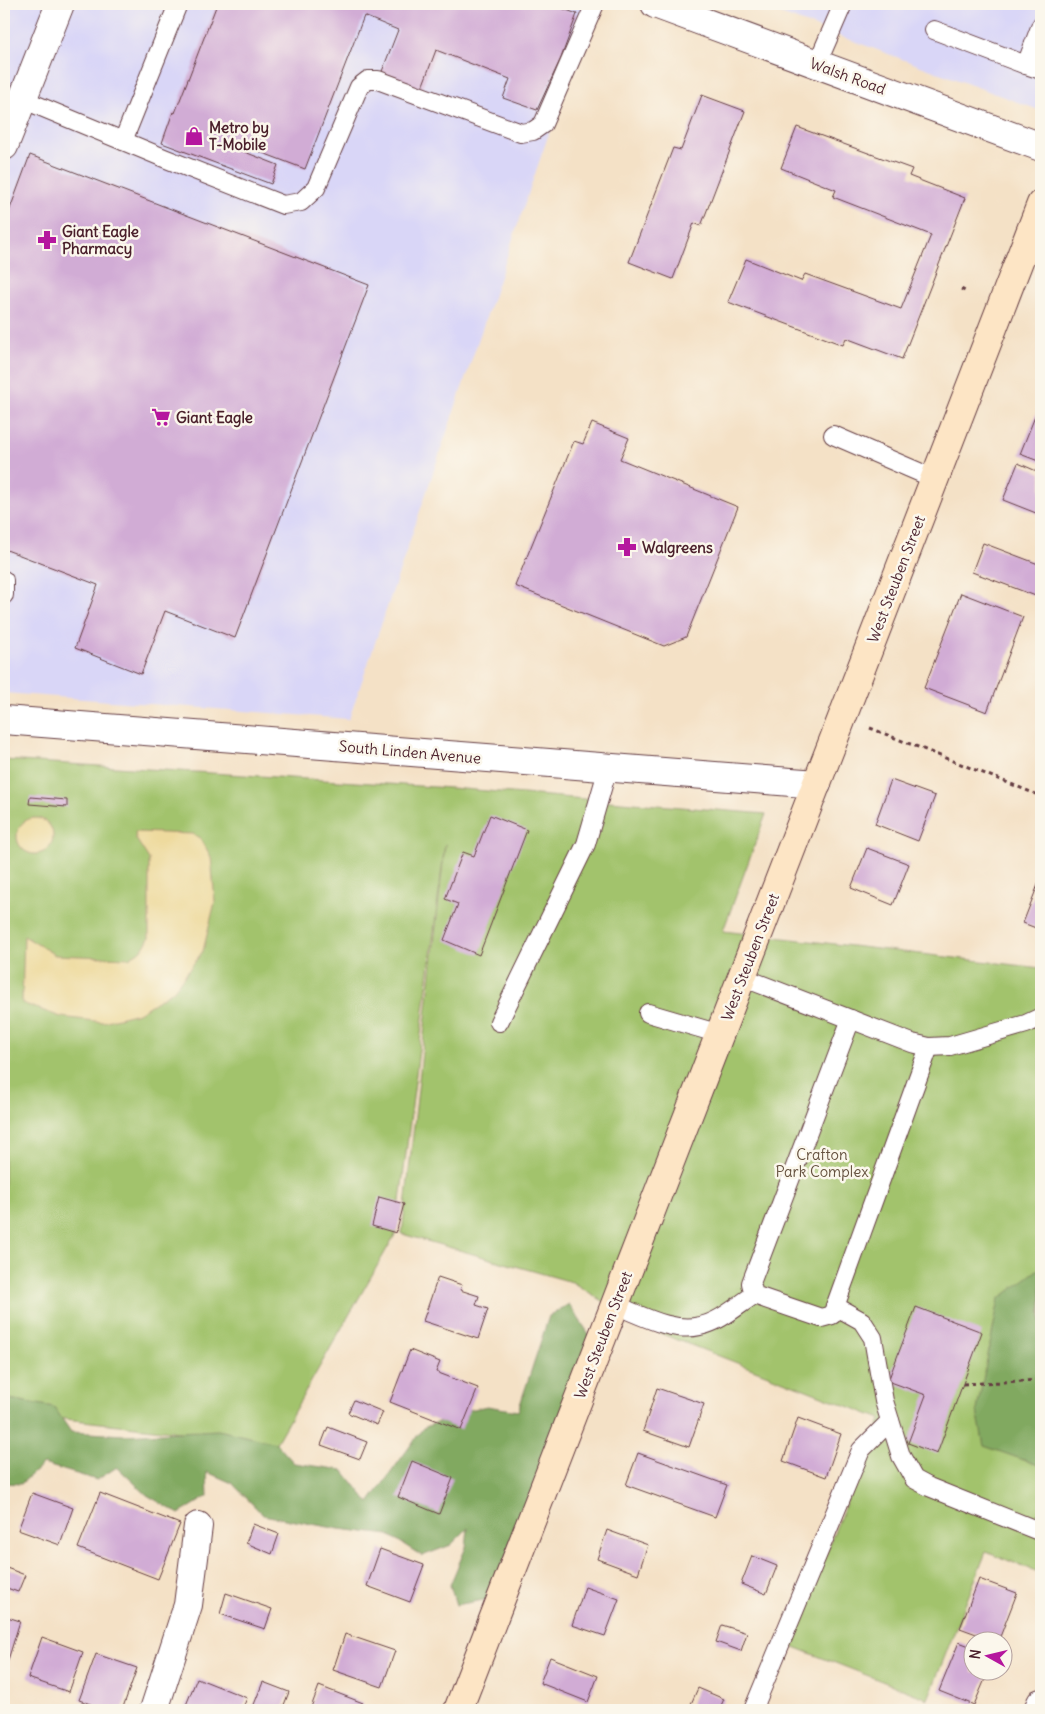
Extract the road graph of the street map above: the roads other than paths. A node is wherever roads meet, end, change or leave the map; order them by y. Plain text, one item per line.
1 (60, 4) edge
2 (178, 4) edge
3 (595, 4) edge
4 (655, 4) edge
5 (843, 4) edge
6 (1041, 25) edge
7 (934, 30) dead end
8 (817, 64) junction
9 (1034, 67) edge
10 (22, 99) junction
11 (123, 141) junction
12 (4, 146) edge
13 (1041, 148) edge
14 (1041, 204) edge
15 (833, 435) dead end
16 (934, 480) junction
17 (4, 580) edge
18 (4, 595) edge
19 (4, 720) edge
20 (608, 768) junction
21 (817, 784) junction
22 (742, 977) junction
23 (648, 1013) dead end
24 (1041, 1017) edge
25 (851, 1020) junction
26 (500, 1022) dead end
27 (720, 1034) junction
28 (929, 1047) junction
29 (754, 1295) junction
30 (615, 1305) junction
31 (835, 1306) junction
32 (890, 1421) junction
33 (198, 1526) dead end
34 (1041, 1532) edge
35 (1041, 1703) edge
36 (154, 1710) edge
37 (458, 1710) edge
38 (753, 1710) edge
39 (1038, 1710) edge

1 - 10 street
2 - 11 lane
3 - 11 lane
4 - 8 street, Walsh Road
5 - 8 lane
6 - 9 lane
7 - 9 lane
8 - 13 street, Walsh Road
10 - 11 lane
10 - 12 street
14 - 16 main road, West Steuben Street
15 - 16 lane
16 - 21 main road, West Steuben Street
17 - 18 lane
19 - 20 street, South Linden Avenue
20 - 21 street, South Linden Avenue
20 - 26 lane
21 - 22 main road, West Steuben Street
22 - 25 lane
22 - 27 main road, West Steuben Street
23 - 27 lane
24 - 28 lane
25 - 28 lane
25 - 29 lane
27 - 30 main road, West Steuben Street
28 - 31 lane
29 - 30 lane
29 - 31 lane
30 - 37 main road, West Steuben Street
31 - 32 lane
32 - 34 lane
32 - 38 lane
33 - 36 street
35 - 39 street

